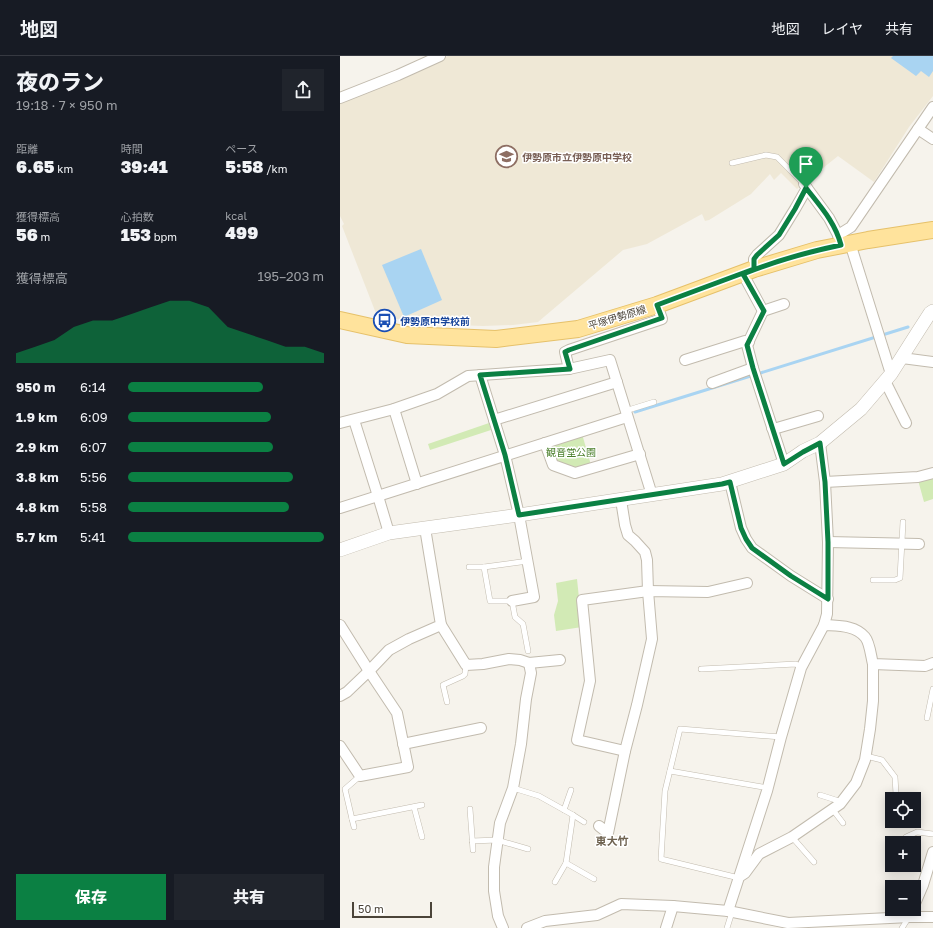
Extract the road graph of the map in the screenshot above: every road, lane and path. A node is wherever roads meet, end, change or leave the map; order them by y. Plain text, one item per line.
1 (440, 56) edge
2 (340, 98) edge
3 (933, 107) edge
4 (918, 129) junction
5 (933, 138) edge
6 (732, 163) dead end
7 (805, 186) junction
8 (933, 230) edge
9 (843, 241) junction
10 (749, 271) junction
11 (784, 304) dead end
12 (657, 305) junction
13 (764, 311) junction
14 (933, 311) edge
15 (340, 320) edge
16 (749, 342) junction
17 (902, 358) junction
18 (686, 360) dead end
19 (933, 362) edge
20 (753, 368) junction
21 (570, 369) junction
22 (480, 375) junction
23 (888, 377) junction
24 (617, 382) junction
25 (712, 383) dead end
26 (654, 402) dead end
27 (394, 410) junction
28 (626, 414) junction
29 (818, 416) dead end
30 (354, 420) junction
31 (494, 420) junction
32 (906, 423) dead end
33 (340, 424) edge
34 (772, 428) junction
35 (545, 443) junction
36 (820, 443) junction
37 (640, 454) junction
38 (505, 455) junction
39 (784, 464) junction
40 (933, 473) edge
41 (730, 482) junction
42 (825, 482) junction
43 (417, 484) junction
44 (652, 495) junction
45 (378, 496) junction
46 (621, 500) junction
47 (340, 508) edge
48 (519, 515) junction
49 (903, 522) dead end
50 (425, 528) junction
51 (389, 533) junction
52 (828, 542) junction
53 (902, 543) junction
54 (919, 544) dead end
55 (340, 550) edge
56 (528, 561) junction
57 (469, 567) dead end
58 (484, 567) junction
59 (873, 580) dead end
60 (748, 583) dead end
61 (648, 591) junction
62 (828, 599) junction
63 (512, 601) junction
64 (340, 625) edge
65 (441, 625) junction
66 (824, 625) junction
67 (528, 651) dead end
68 (560, 660) dead end
69 (529, 663) junction
70 (933, 663) edge
71 (873, 664) junction
72 (466, 665) junction
73 (801, 668) junction
74 (701, 669) dead end
75 (369, 671) junction
76 (933, 689) edge
77 (340, 696) edge
78 (447, 702) dead end
79 (927, 718) dead end
80 (479, 730) dead end
81 (781, 737) junction
82 (403, 744) junction
83 (340, 746) edge
84 (625, 751) junction
85 (866, 756) junction
86 (670, 771) junction
87 (360, 776) junction
88 (513, 788) junction
89 (768, 788) junction
90 (571, 790) dead end
91 (896, 792) edge
92 (820, 795) dead end
93 (842, 802) junction
94 (422, 805) dead end
95 (414, 807) junction
96 (470, 809) dead end
97 (564, 810) junction
98 (833, 810) junction
99 (573, 815) junction
100 (352, 819) junction
101 (584, 822) dead end
102 (843, 823) dead end
103 (599, 826) dead end
104 (354, 827) dead end
105 (419, 827) junction
106 (413, 828) dead end
107 (933, 834) edge
108 (908, 836) edge
109 (422, 837) dead end
110 (792, 837) junction
111 (497, 840) junction
112 (472, 841) junction
113 (528, 849) dead end
114 (473, 850) dead end
115 (933, 852) edge
116 (814, 862) dead end
117 (566, 863) junction
118 (594, 878) dead end
119 (739, 878) junction
120 (555, 882) dead end
121 (921, 890) edge
122 (673, 906) junction
123 (730, 912) junction
124 (885, 914) edge
125 (921, 914) edge
126 (909, 916) edge
127 (933, 917) edge
128 (503, 928) edge
129 (527, 928) edge
130 (666, 928) edge
131 (727, 928) edge
132 (902, 928) edge

1 - 2 street
3 - 4 street
4 - 5 street
4 - 9 street
6 - 7 lane
7 - 9 street
7 - 10 street
8 - 9 main road, 平塚伊勢原線
9 - 10 main road, 平塚伊勢原線
9 - 23 street
10 - 12 main road, 平塚伊勢原線
10 - 13 street
11 - 13 street
12 - 15 main road, 平塚伊勢原線
12 - 21 street
13 - 16 street
14 - 17 street
16 - 18 street
16 - 20 street
17 - 19 street
17 - 23 street
20 - 25 street
20 - 34 street
21 - 22 street
21 - 24 street
22 - 27 street
22 - 31 street
23 - 32 street
23 - 36 street
24 - 28 street
24 - 31 street
26 - 28 lane
27 - 30 street
27 - 43 street
28 - 35 street
28 - 37 street
29 - 34 street
30 - 33 street
30 - 45 street
31 - 38 street
34 - 39 street
35 - 37 street
35 - 38 street
36 - 39 street
36 - 42 street
37 - 44 street
38 - 43 street
38 - 48 street
39 - 41 street
40 - 42 street
41 - 44 street
41 - 62 street
42 - 52 street
43 - 45 street
44 - 46 street
45 - 47 street
45 - 51 street
46 - 48 street
46 - 61 street
48 - 50 street
48 - 56 street
49 - 53 lane
50 - 51 street
50 - 65 street
51 - 55 street
52 - 53 street
52 - 62 street
53 - 54 street
53 - 59 lane
56 - 58 lane
56 - 63 street
57 - 58 lane
58 - 63 lane
60 - 61 street
61 - 84 street
61 - 84 street
62 - 66 street
63 - 67 lane
64 - 75 street
65 - 72 street
65 - 75 street
66 - 71 street
66 - 73 street
68 - 69 street
69 - 72 street
69 - 88 street
70 - 71 street
71 - 85 street
72 - 78 lane
73 - 74 lane
73 - 81 street
75 - 77 street
75 - 82 street
76 - 79 lane
80 - 82 street
81 - 86 lane
81 - 89 street
82 - 87 street
83 - 87 street
84 - 103 street
85 - 91 lane
85 - 93 street
86 - 89 lane
86 - 119 lane
87 - 100 lane
88 - 97 lane
88 - 111 street
89 - 119 street
90 - 97 lane
92 - 93 lane
93 - 98 street
94 - 95 lane
95 - 100 lane
95 - 105 lane
96 - 112 lane
97 - 99 lane
98 - 102 lane
98 - 110 street
99 - 101 lane
99 - 117 lane
100 - 104 lane
105 - 106 lane
105 - 109 lane
107 - 108 lane
110 - 116 lane
110 - 119 street
111 - 112 lane
111 - 113 lane
111 - 128 street
112 - 114 lane
115 - 121 street
117 - 118 lane
117 - 120 lane
119 - 123 street
122 - 123 street
122 - 129 street
122 - 130 street
123 - 124 street
123 - 131 lane
125 - 127 street
126 - 132 lane

